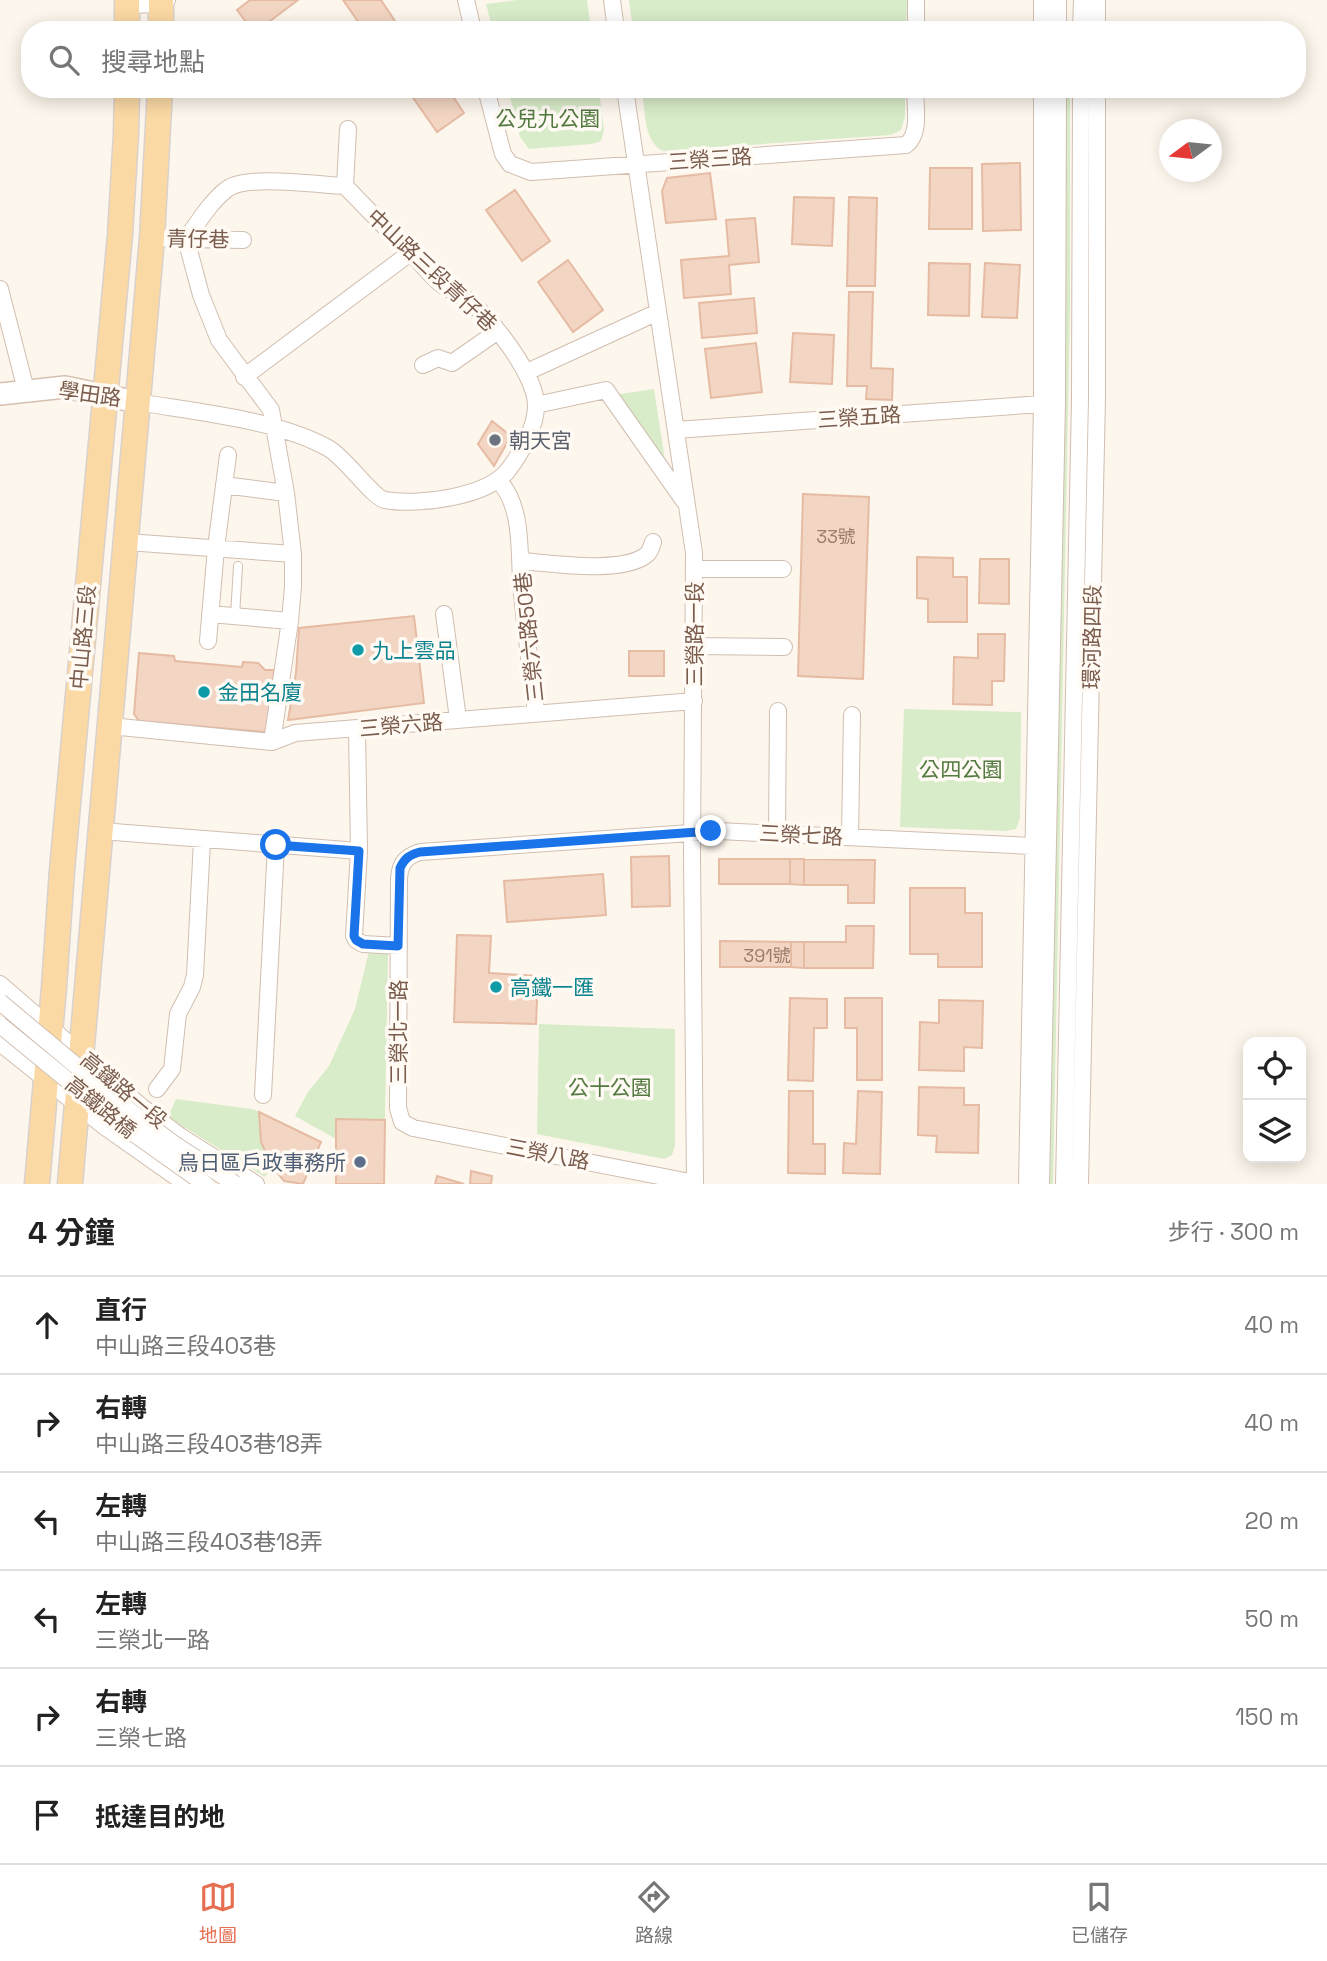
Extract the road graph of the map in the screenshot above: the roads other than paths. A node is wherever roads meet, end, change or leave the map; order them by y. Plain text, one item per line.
1 (466, 0) edge
2 (612, 0) edge
3 (916, 0) edge
4 (1042, 0) edge
5 (1058, 0) edge
6 (1082, 0) edge
7 (1097, 0) edge
8 (163, 1) edge
9 (127, 2) edge
10 (127, 21) edge
11 (162, 21) edge
12 (471, 21) edge
13 (615, 21) edge
14 (916, 21) edge
15 (1042, 21) edge
16 (1058, 21) edge
17 (1081, 21) edge
18 (1097, 21) edge
19 (127, 98) edge
20 (160, 98) edge
21 (488, 98) edge
22 (626, 98) edge
23 (915, 98) edge
24 (1042, 98) edge
25 (1058, 98) edge
26 (1081, 98) edge
27 (1097, 98) edge
28 (348, 129) dead end
29 (636, 163) junction
30 (345, 187) junction
31 (152, 238) junction
32 (186, 239) junction
33 (243, 240) dead end
34 (410, 253) junction
35 (0, 289) edge
36 (658, 312) junction
37 (5, 328) edge
38 (498, 331) junction
39 (423, 365) dead end
40 (527, 372) junction
41 (244, 377) junction
42 (26, 390) junction
43 (0, 394) edge
44 (105, 395) junction
45 (137, 402) junction
46 (1042, 404) junction
47 (536, 405) junction
48 (273, 426) junction
49 (676, 430) junction
50 (228, 455) dead end
51 (499, 481) junction
52 (224, 485) junction
53 (286, 493) junction
54 (687, 505) junction
55 (127, 542) junction
56 (653, 542) dead end
57 (216, 548) junction
58 (293, 554) junction
59 (521, 561) junction
60 (238, 566) dead end
61 (694, 569) junction
62 (783, 569) dead end
63 (211, 614) junction
64 (444, 614) dead end
65 (235, 616) junction
66 (290, 621) junction
67 (208, 641) dead end
68 (694, 646) junction
69 (784, 647) dead end
70 (694, 701) junction
71 (778, 711) dead end
72 (536, 712) junction
73 (852, 715) dead end
74 (458, 719) junction
75 (110, 726) junction
76 (357, 729) junction
77 (272, 742) junction
78 (101, 831) junction
79 (692, 832) junction
80 (777, 834) junction
81 (850, 837) junction
82 (202, 841) junction
83 (276, 845) junction
84 (1032, 846) junction
85 (359, 851) junction
86 (405, 859) joint
87 (398, 946) junction
88 (0, 985) edge
89 (0, 1002) edge
90 (0, 1025) edge
91 (51, 1028) junction
92 (0, 1043) edge
93 (82, 1055) junction
94 (46, 1081) junction
95 (158, 1089) dead end
96 (263, 1095) dead end
97 (77, 1105) junction
98 (402, 1122) joint
99 (37, 1184) edge
100 (70, 1184) edge
101 (186, 1184) edge
102 (205, 1184) edge
103 (235, 1184) edge
104 (256, 1184) edge
105 (695, 1184) edge
106 (1027, 1184) edge
107 (1041, 1184) edge
108 (1064, 1184) edge
109 (1080, 1184) edge

1 - 12 street
2 - 13 street
3 - 14 street
4 - 15 street
5 - 16 street
6 - 17 street
7 - 18 street
8 - 9 street
8 - 11 main road
9 - 10 main road
19 - 44 main road, 中山路三段
20 - 31 main road, 中山路三段
21 - 29 street, 三榮三路
22 - 29 street, 三榮路一段
23 - 29 street, 三榮三路
24 - 46 street
25 - 107 street, 環河路四段
26 - 108 street, 環河路四段
27 - 109 street, 環河路四段
28 - 30 street
29 - 36 street, 三榮路一段
30 - 32 street
30 - 34 street, 中山路三段青仔巷
31 - 32 street, 青仔巷
31 - 45 main road, 中山路三段
32 - 33 street, 青仔巷
32 - 41 street
34 - 38 street, 中山路三段青仔巷
34 - 41 street
35 - 37 street
36 - 40 street
36 - 49 street, 三榮路一段
37 - 42 street
38 - 39 street
38 - 40 street, 中山路三段青仔巷
40 - 47 street, 中山路三段青仔巷
41 - 48 street
42 - 43 main road, 學田路
42 - 44 main road, 學田路
44 - 45 main road, 學田路
44 - 91 main road, 中山路三段
45 - 48 street
45 - 55 main road, 中山路三段
46 - 49 street, 三榮五路
46 - 84 street
47 - 51 street
47 - 54 street
48 - 51 street
48 - 53 street
49 - 54 street, 三榮路一段
50 - 52 street
51 - 59 street, 三榮六路50巷
52 - 53 street
52 - 57 street
53 - 58 street
54 - 61 street, 三榮路一段
55 - 57 street
55 - 75 main road, 中山路三段
56 - 59 street
57 - 58 street
57 - 63 street
58 - 66 street
59 - 72 street, 三榮六路50巷
60 - 65 lane
61 - 62 street
61 - 68 street, 三榮路一段
63 - 65 street
63 - 67 street
64 - 74 street
65 - 66 street
66 - 77 street
68 - 69 street
68 - 70 street, 三榮路一段
70 - 72 street, 三榮六路
70 - 79 street, 三榮路一段
71 - 80 street
72 - 74 street, 三榮六路
73 - 81 street
74 - 76 street, 三榮六路
75 - 77 street, 三榮六路
75 - 78 main road, 中山路三段
76 - 77 street, 三榮六路
76 - 85 street
78 - 82 street
78 - 93 main road, 中山路三段
79 - 80 street, 三榮七路
79 - 86 street, 三榮七路
79 - 105 street, 三榮路一段
80 - 81 street, 三榮七路
81 - 84 street, 三榮七路
82 - 83 street
82 - 95 street
83 - 85 street
83 - 96 street
84 - 106 street
85 - 87 street
86 - 87 street, 三榮北一路
87 - 98 street, 三榮北一路
88 - 91 street, 高鐵路一段
89 - 103 street, 高鐵路橋, bridge
90 - 102 street, 高鐵路橋, bridge
91 - 93 street, 高鐵路一段
91 - 94 main road, 中山路三段
92 - 94 street, 高鐵路一段
93 - 97 main road, 中山路三段
93 - 104 street, 高鐵路一段
94 - 97 street, 高鐵路一段
94 - 99 main road, 中山路三段
97 - 100 main road, 中山路三段
97 - 101 street, 高鐵路一段
98 - 105 street, 三榮八路

